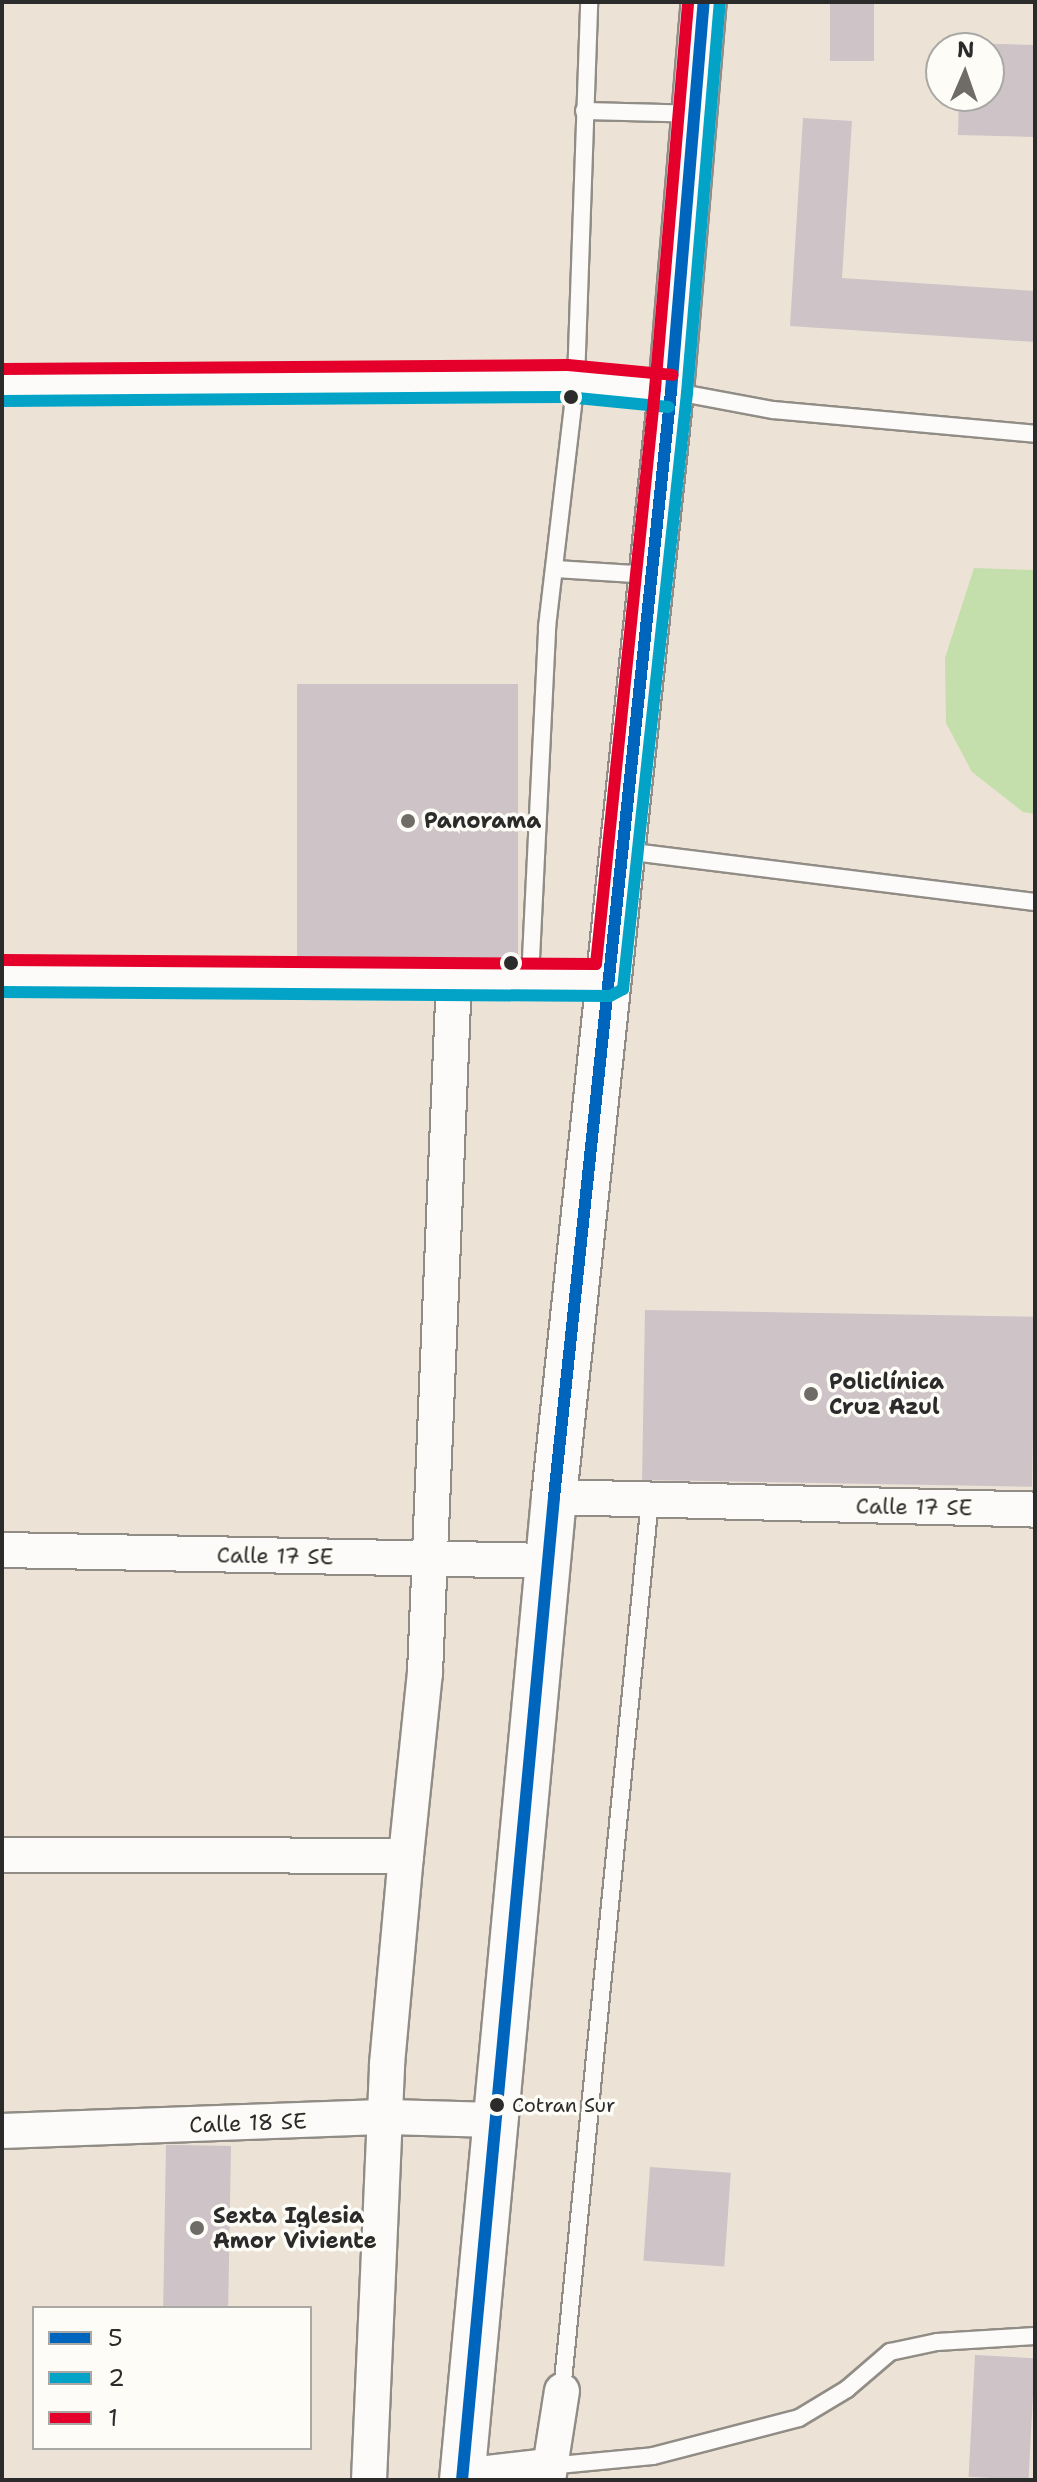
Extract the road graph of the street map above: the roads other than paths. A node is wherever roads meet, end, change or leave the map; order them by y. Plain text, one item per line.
1 (589, 2) edge
2 (704, 2) edge
3 (584, 111) junction
4 (695, 114) junction
5 (576, 381) junction
6 (2, 385) edge
7 (671, 391) junction
8 (1035, 434) edge
9 (556, 569) junction
10 (653, 575) junction
11 (624, 851) junction
12 (1035, 902) edge
13 (2, 976) edge
14 (454, 978) junction
15 (530, 979) junction
16 (610, 980) junction
17 (554, 1497) junction
18 (650, 1500) junction
19 (1035, 1510) edge
20 (2, 1550) edge
21 (430, 1559) junction
22 (548, 1561) junction
23 (2, 1855) edge
24 (406, 1856) junction
25 (388, 2117) junction
26 (494, 2120) junction
27 (2, 2131) edge
28 (1035, 2336) edge
29 (562, 2391) joint
30 (548, 2473) edge
31 (462, 2478) edge
32 (369, 2480) edge

1 - 3 lane
2 - 4 highway
3 - 4 lane
3 - 5 lane
4 - 7 highway
5 - 6 street
5 - 7 street
5 - 9 lane
7 - 8 lane
7 - 10 highway
9 - 10 lane
9 - 15 lane
10 - 11 highway
11 - 12 lane
11 - 16 highway
13 - 14 street
14 - 15 street
14 - 21 street
15 - 16 street
16 - 17 highway
17 - 18 street, Calle 17 SE
17 - 22 highway
18 - 19 street, Calle 17 SE
18 - 29 lane
20 - 21 street, Calle 17 SE
21 - 22 street, Calle 17 SE
21 - 24 street
22 - 26 highway
23 - 24 street
24 - 25 street
25 - 26 street, Calle 18 SE
25 - 27 street, Calle 18 SE
25 - 32 street
26 - 31 highway
28 - 30 lane
29 - 30 street
30 - 31 street

